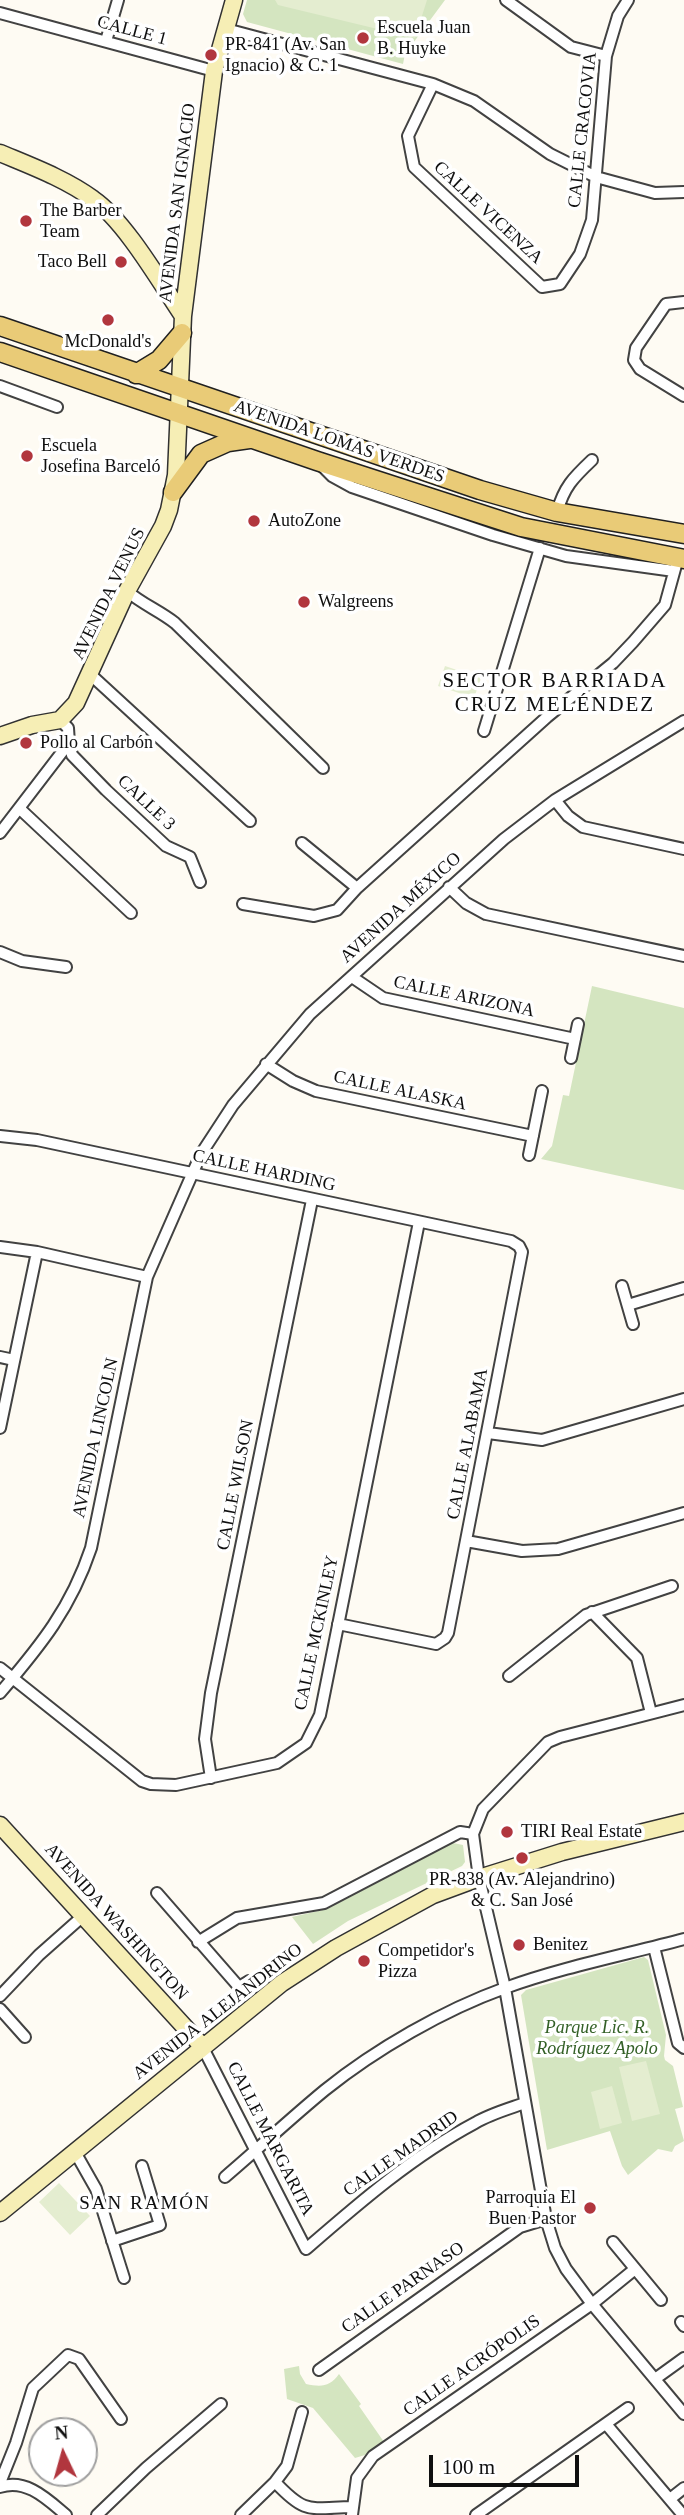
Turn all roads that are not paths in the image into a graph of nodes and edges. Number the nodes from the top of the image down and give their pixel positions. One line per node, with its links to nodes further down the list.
1 (118, 0): 7 (street)
2 (234, 0): 6 (street, AVENIDA SAN IGNACIO)
3 (506, 0): 8 (street)
4 (628, 0): 8 (street, CALLE CRACOVIA)
5 (0, 13): 7 (street, CALLE 1)
6 (226, 29): 9 (street, AVENIDA SAN IGNACIO); 10 (street)
7 (106, 41): 9 (street, CALLE 1)
8 (606, 56): 12 (street, CALLE CRACOVIA)
9 (214, 71): 16 (street, AVENIDA SAN IGNACIO)
10 (433, 84): 12 (street); 14 (street, CALLE VICENZA)
11 (0, 153): 16 (street)
12 (596, 177): 13 (street); 14 (street, CALLE CRACOVIA)
13 (684, 192)
14 (542, 287)
15 (684, 302): 22 (street)
16 (182, 324): 19 (main road); 21 (street, AVENIDA SAN IGNACIO)
17 (0, 326): 19 (main road, AVENIDA LOMAS VERDES)
18 (0, 352): 24 (main road, AVENIDA LOMAS VERDES)
19 (136, 374): 21 (main road, AVENIDA LOMAS VERDES)
20 (0, 387): 23 (street)
21 (181, 388): 24 (street, AVENIDA SAN IGNACIO); 29 (main road, AVENIDA LOMAS VERDES)
22 (684, 396)
23 (57, 407)
24 (180, 414): 25 (main road, AVENIDA LOMAS VERDES); 28 (street, AVENIDA VENUS)
25 (252, 439): 27 (main road, AVENIDA LOMAS VERDES); 28 (main road)
26 (592, 460): 29 (street)
27 (317, 461): 31 (street); 32 (main road, AVENIDA LOMAS VERDES)
28 (173, 492): 33 (street, AVENIDA VENUS)
29 (557, 512): 30 (main road, AVENIDA LOMAS VERDES)
30 (684, 534)
31 (540, 548): 32 (street); 37 (street)
32 (679, 563): 49 (street)
33 (127, 591): 34 (street, AVENIDA VENUS); 40 (street)
34 (91, 675): 35 (street, AVENIDA VENUS); 43 (street)
35 (60, 720): 38 (street); 39 (street, CALLE 3)
36 (683, 724): 41 (street, AVENIDA MÉXICO)
37 (484, 732)
38 (0, 737)
39 (69, 743): 42 (street); 47 (street, CALLE 3)
40 (323, 768)
41 (555, 800): 46 (street); 48 (street, AVENIDA MÉXICO)
42 (20, 809): 44 (street); 51 (street)
43 (250, 821)
44 (0, 833)
45 (302, 843): 49 (street)
46 (684, 849)
47 (200, 882)
48 (449, 887): 53 (street); 55 (street, AVENIDA MÉXICO)
49 (357, 888): 50 (street)
50 (243, 904)
51 (131, 913)
52 (0, 952): 54 (street)
53 (684, 956)
54 (66, 967)
55 (352, 976): 57 (street, CALLE ARIZONA); 59 (street, AVENIDA MÉXICO)
56 (578, 1024): 57 (street)
57 (575, 1039): 58 (street)
58 (571, 1058)
59 (265, 1064): 62 (street, CALLE ALASKA); 64 (street, AVENIDA MÉXICO)
60 (542, 1091): 62 (street)
61 (0, 1136): 64 (street, CALLE HARDING)
62 (533, 1136): 63 (street)
63 (529, 1155)
64 (191, 1173): 65 (street, CALLE HARDING); 70 (street, AVENIDA LINCOLN)
65 (312, 1200): 66 (street, CALLE HARDING); 91 (street, CALLE WILSON)
66 (419, 1222): 67 (street, CALLE HARDING); 84 (street, CALLE MCKINLEY)
67 (519, 1246): 79 (street, CALLE ALABAMA)
68 (0, 1247): 69 (street)
69 (37, 1252): 70 (street); 76 (street)
70 (146, 1277): 87 (street, AVENIDA LINCOLN)
71 (622, 1286): 73 (street)
72 (684, 1288): 73 (street)
73 (628, 1305): 74 (street)
74 (633, 1324)
75 (0, 1357): 76 (street)
76 (14, 1360): 78 (street)
77 (684, 1399): 79 (street)
78 (0, 1428)
79 (488, 1433): 81 (street, CALLE ALABAMA)
80 (684, 1513): 81 (street)
81 (466, 1541): 84 (street, CALLE ALABAMA)
82 (671, 1586): 83 (street)
83 (592, 1612): 86 (street); 90 (street)
84 (338, 1624): 91 (street, CALLE MCKINLEY)
85 (0, 1668): 87 (street, CALLE MCKINLEY)
86 (509, 1676)
87 (12, 1678): 88 (street, AVENIDA LINCOLN); 91 (street, CALLE MCKINLEY)
88 (0, 1693)
89 (684, 1705): 90 (street)
90 (651, 1713): 94 (street)
91 (211, 1778)
92 (684, 1822): 95 (street, AVENIDA ALEJANDRINO)
93 (0, 1825): 97 (street, AVENIDA WASHINGTON)
94 (473, 1834): 95 (street); 99 (street)
95 (479, 1878): 102 (street); 106 (street, AVENIDA ALEJANDRINO)
96 (157, 1893): 99 (street)
97 (83, 1916): 103 (street); 106 (street, AVENIDA WASHINGTON)
98 (684, 1940): 100 (street)
99 (198, 1942): 101 (street)
100 (654, 1947): 102 (street); 107 (street)
101 (249, 1981)
102 (505, 1988): 108 (street); 109 (street)
103 (0, 1996)
104 (0, 2009): 105 (street)
105 (25, 2037)
106 (202, 2046): 109 (street, CALLE MARGARITA); 110 (street, AVENIDA ALEJANDRINO)
107 (684, 2048)
108 (525, 2103): 114 (street); 117 (street, CALLE MADRID)
109 (256, 2151): 112 (street); 117 (street, CALLE MARGARITA)
110 (75, 2152): 113 (street, AVENIDA ALEJANDRINO); 115 (street)
111 (142, 2166): 115 (street)
112 (225, 2176)
113 (0, 2213)
114 (546, 2219): 121 (street); 123 (street, CALLE PARNASO)
115 (112, 2241): 119 (street)
116 (613, 2242): 118 (street)
117 (306, 2249)
118 (635, 2269): 120 (street); 121 (street, CALLE ACRÓPOLIS)
119 (124, 2278)
120 (661, 2301)
121 (592, 2304): 124 (street); 135 (street, CALLE ACRÓPOLIS)
122 (684, 2358): 124 (street)
123 (319, 2370)
124 (655, 2379): 128 (street)
125 (221, 2404): 138 (street)
126 (628, 2408): 130 (street)
127 (302, 2412): 131 (street)
128 (684, 2414)
129 (121, 2419): 132 (street)
130 (607, 2424): 134 (street); 139 (street)
131 (275, 2482): 135 (street); 136 (street)
132 (0, 2485): 137 (street)
133 (684, 2488): 134 (street)
134 (670, 2499): 140 (street)
135 (352, 2511)
136 (244, 2514)
137 (65, 2515)
138 (97, 2515)
139 (476, 2515)
140 (684, 2515)

